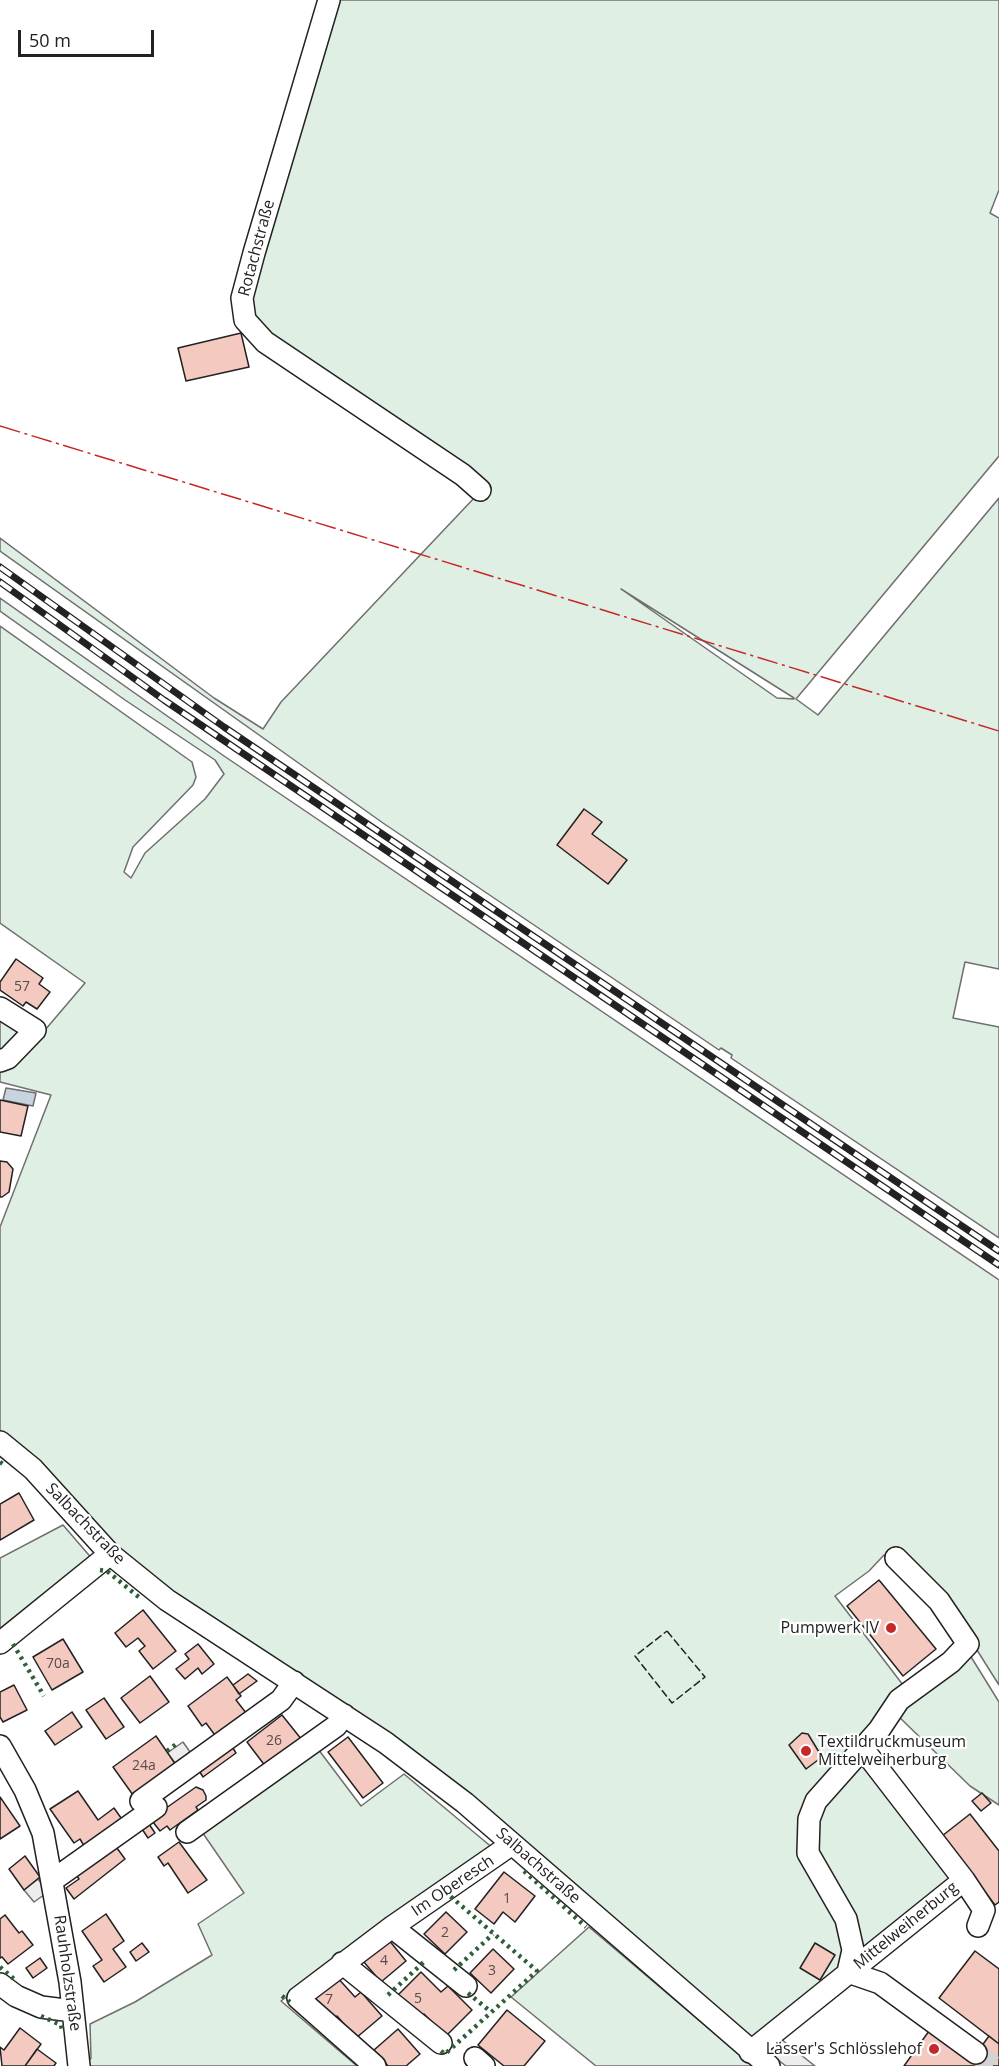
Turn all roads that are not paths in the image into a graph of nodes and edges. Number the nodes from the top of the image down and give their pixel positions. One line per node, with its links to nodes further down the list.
1 (329, 0): 2 (street, Rotachstraße)
2 (480, 490)
3 (0, 1008): 4 (street)
4 (0, 1061)
5 (0, 1442): 6 (street, Salbachstraße)
6 (110, 1554): 8 (street); 9 (street, Salbachstraße)
7 (896, 1558): 12 (street, Mittelweiherburg)
8 (0, 1643)
9 (294, 1682): 10 (street, Salbachstraße); 15 (street)
10 (344, 1715): 13 (street); 14 (street, Salbachstraße)
11 (0, 1746): 15 (street, Rauhholzstraße)
12 (863, 1749): 16 (street, Mittelweiherburg); 20 (street, Mittelweiherburg)
13 (187, 1832)
14 (513, 1844): 18 (street, Im Oberesch); 25 (street, Salbachstraße)
15 (53, 1880): 23 (street, Rauhholzstraße)
16 (964, 1880): 17 (street, Mittelweiherburg); 20 (street, Mittelweiherburg)
17 (987, 1916)
18 (392, 1927): 19 (street, Im Oberesch); 22 (street, Im Oberesch)
19 (342, 1963): 24 (street); 28 (street, Im Oberesch)
20 (848, 1972): 25 (street, Mittelweiherburg); 26 (street)
21 (0, 1984): 23 (street)
22 (466, 1986)
23 (73, 2011): 27 (street, Rauhholzstraße)
24 (441, 2043)
25 (750, 2052): 29 (street, Salbachstraße)
26 (976, 2053)
27 (79, 2066)
28 (375, 2066)
29 (769, 2066)

